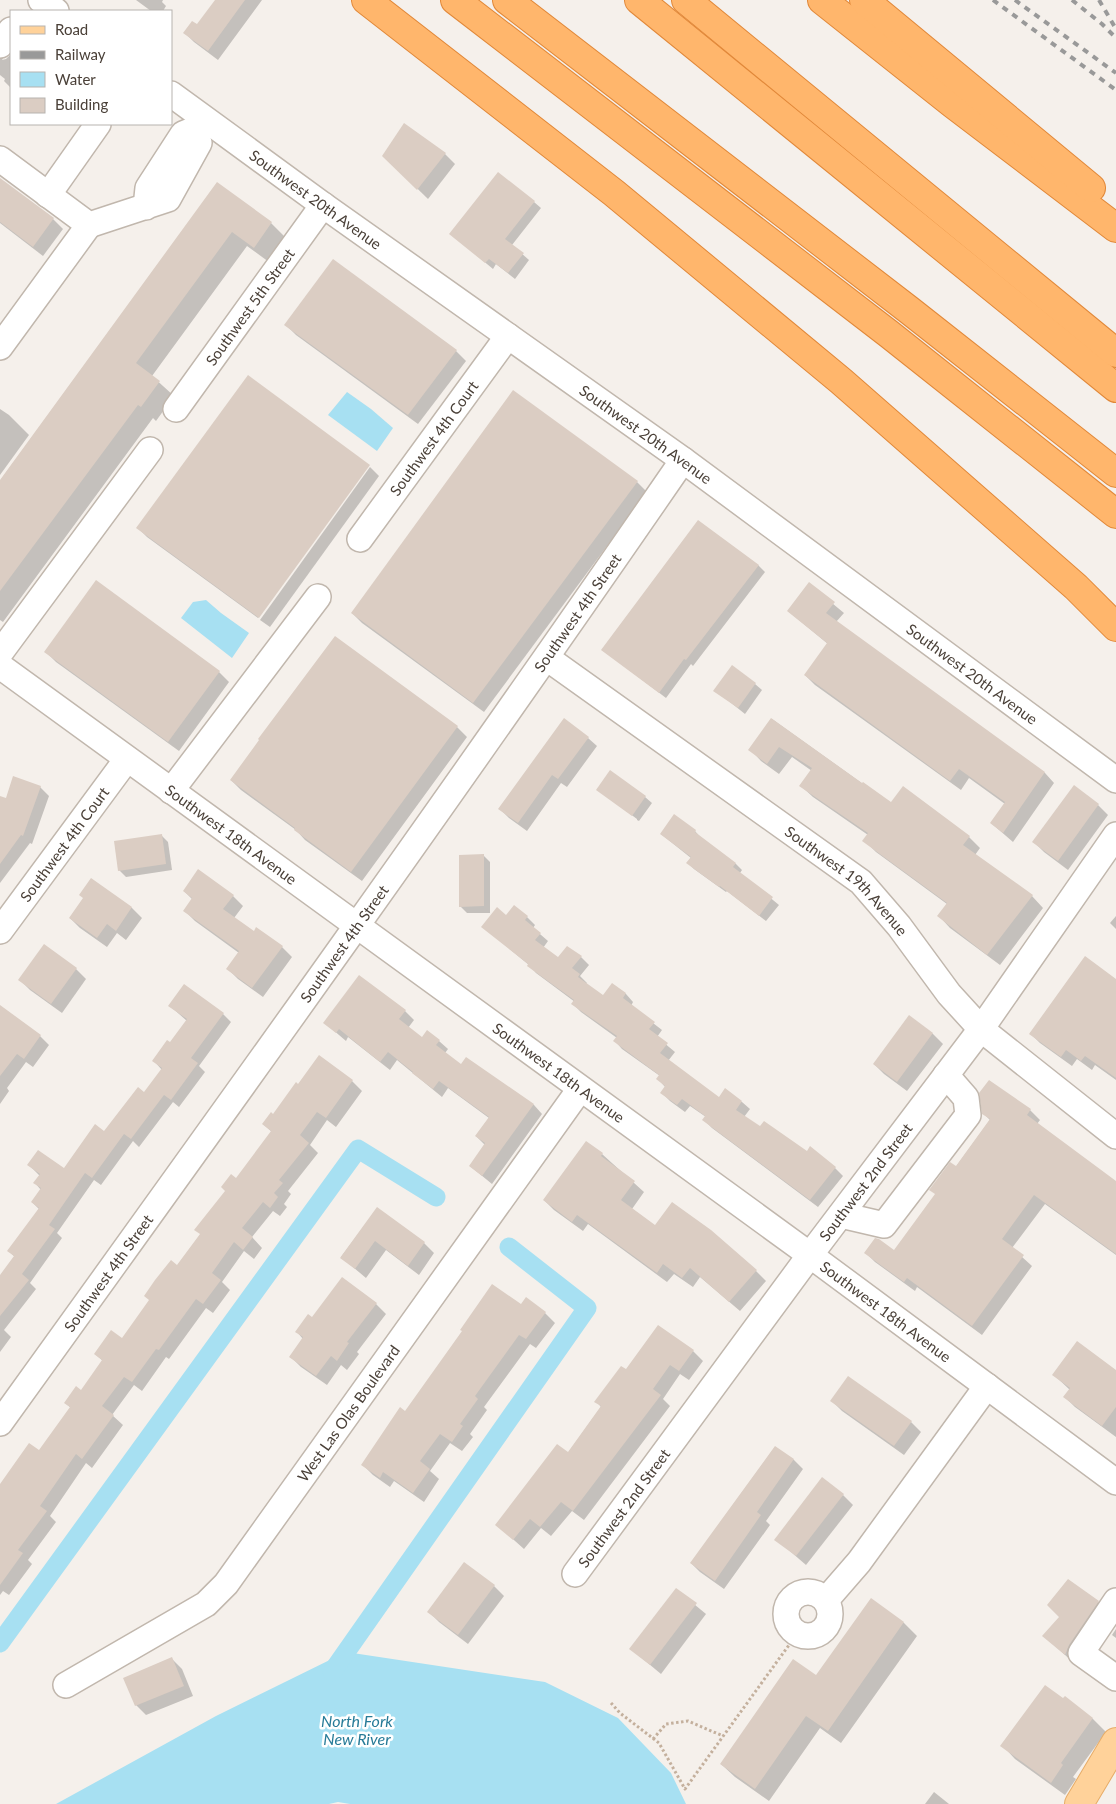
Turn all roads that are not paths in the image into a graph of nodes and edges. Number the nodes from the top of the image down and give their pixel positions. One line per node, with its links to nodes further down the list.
1 (41, 0): 9 (street)
2 (366, 0): 33 (highway)
3 (455, 0): 30 (highway)
4 (507, 0): 29 (highway)
5 (639, 0): 25 (highway)
6 (686, 0): 24 (highway)
7 (822, 0): 20 (highway)
8 (864, 0): 18 (highway)
9 (55, 10)
10 (10, 31): 11 (street)
11 (0, 45)
12 (172, 95): 13 (street, Southwest 20th Avenue)
13 (200, 124): 17 (street, Southwest 20th Avenue); 19 (street)
14 (97, 125): 16 (street)
15 (0, 159): 16 (street)
16 (48, 194): 19 (street)
17 (323, 204): 22 (street, Southwest 20th Avenue); 26 (street, Southwest 5th Street)
18 (1116, 207)
19 (89, 225): 21 (street)
20 (1116, 228)
21 (8, 319): 23 (street)
22 (508, 336): 28 (street, Southwest 20th Avenue); 31 (street, Southwest 4th Court)
23 (0, 347)
24 (1116, 353)
25 (1116, 388)
26 (176, 409)
27 (150, 450): 34 (street)
28 (683, 460): 35 (street, Southwest 4th Street); 38 (street, Southwest 20th Avenue)
29 (1116, 473)
30 (1116, 514)
31 (360, 539)
32 (318, 597): 39 (street)
33 (1116, 627)
34 (0, 653)
35 (547, 658): 41 (street, Southwest 4th Street); 43 (street, Southwest 19th Avenue)
36 (0, 666): 37 (street, Southwest 18th Avenue)
37 (127, 759): 39 (street, Southwest 18th Avenue); 42 (street, Southwest 4th Court)
38 (1116, 780)
39 (171, 791): 41 (street, Southwest 18th Avenue)
40 (1116, 835): 43 (street, Southwest 2nd Street)
41 (358, 927): 45 (street, Southwest 18th Avenue); 50 (street, Southwest 4th Street)
42 (0, 931)
43 (981, 1029): 44 (street, Southwest 2nd Street); 46 (street, Southwest 19th Avenue)
44 (946, 1075): 47 (street, Southwest 2nd Street); 47 (street)
45 (580, 1089): 48 (street, Southwest 18th Avenue); 56 (street, West Las Olas Boulevard)
46 (1116, 1136)
47 (841, 1215): 48 (street, Southwest 2nd Street)
48 (810, 1256): 49 (street, Southwest 18th Avenue); 52 (street, Southwest 2nd Street)
49 (987, 1386): 51 (street, Southwest 18th Avenue); 53 (street)
50 (0, 1423)
51 (1116, 1482)
52 (575, 1574)
53 (826, 1600)
54 (1116, 1601): 55 (street)
55 (1116, 1678)
56 (66, 1685)
57 (1116, 1742): 58 (main road)
58 (1079, 1804)

